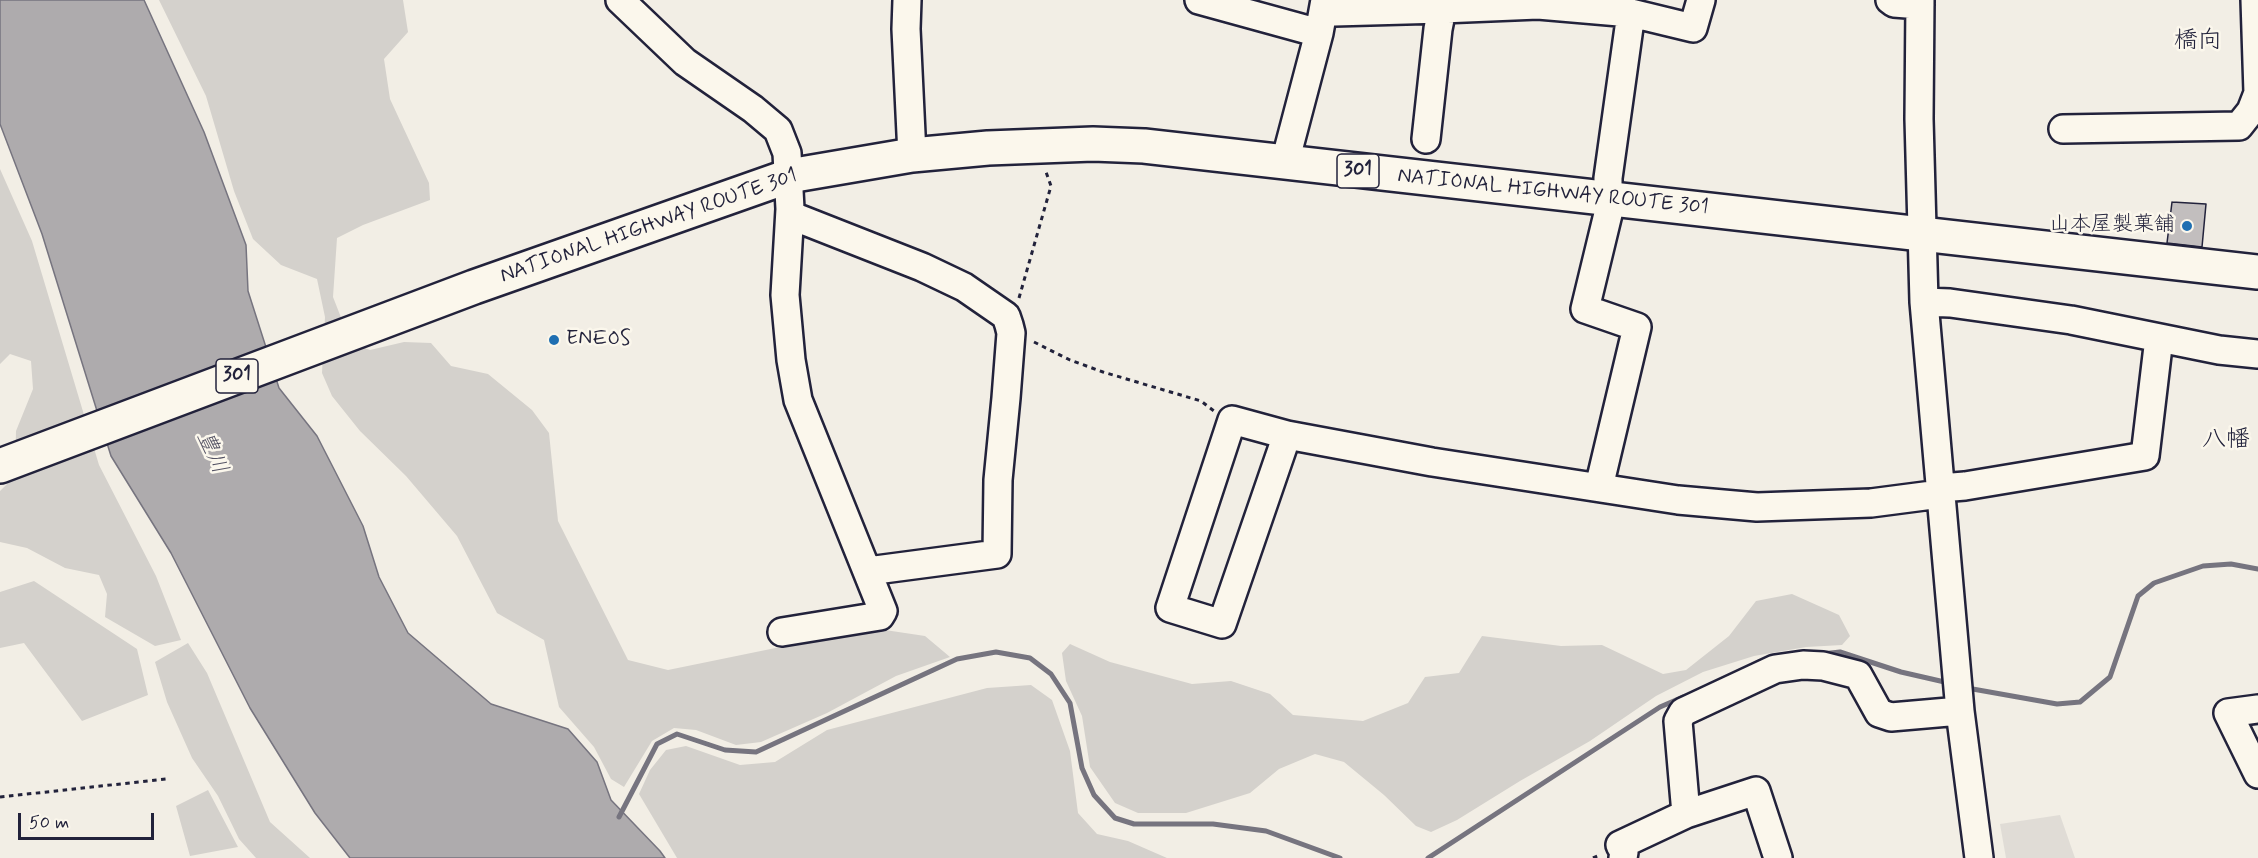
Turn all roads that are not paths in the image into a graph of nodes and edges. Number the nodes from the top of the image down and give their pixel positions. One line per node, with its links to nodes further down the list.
1 (620, 0): 17 (street)
2 (907, 0): 15 (street)
3 (1198, 0): 11 (street)
4 (1701, 0): 10 (street)
5 (1890, 0): 7 (street)
6 (2255, 0): 12 (street)
7 (1920, 2): 20 (street)
8 (1582, 5): 9 (street); 10 (street)
9 (1442, 9): 11 (street); 14 (street)
10 (1631, 13): 18 (street)
11 (1323, 14): 16 (street)
12 (2258, 93): 13 (street)
13 (2063, 129)
14 (1426, 139)
15 (912, 155): 16 (highway, NATIONAL HIGHWAY ROUTE 301 / 301); 17 (highway, NATIONAL HIGHWAY ROUTE 301 / 301)
16 (1285, 162): 18 (highway, NATIONAL HIGHWAY ROUTE 301 / 301)
17 (789, 176): 19 (street); 26 (highway, NATIONAL HIGHWAY ROUTE 301 / 301)
18 (1607, 199): 20 (highway, NATIONAL HIGHWAY ROUTE 301 / 301); 27 (street)
19 (790, 218): 29 (street); 29 (street)
20 (1921, 232): 21 (highway, NATIONAL HIGHWAY ROUTE 301 / 301); 22 (street)
21 (2258, 272)
22 (1924, 302): 23 (street); 28 (street)
23 (2159, 338): 24 (street); 28 (street)
24 (2258, 354)
25 (1287, 435): 25 (street); 27 (street)
26 (0, 466)
27 (1599, 487): 28 (street)
28 (1940, 491): 31 (street)
29 (868, 571): 30 (street)
30 (782, 632)
31 (1958, 694): 34 (street); 37 (street)
32 (2258, 709): 33 (street)
33 (2258, 774)
34 (1686, 814): 35 (street); 36 (street)
35 (1623, 858)
36 (1778, 858)
37 (1979, 858)

